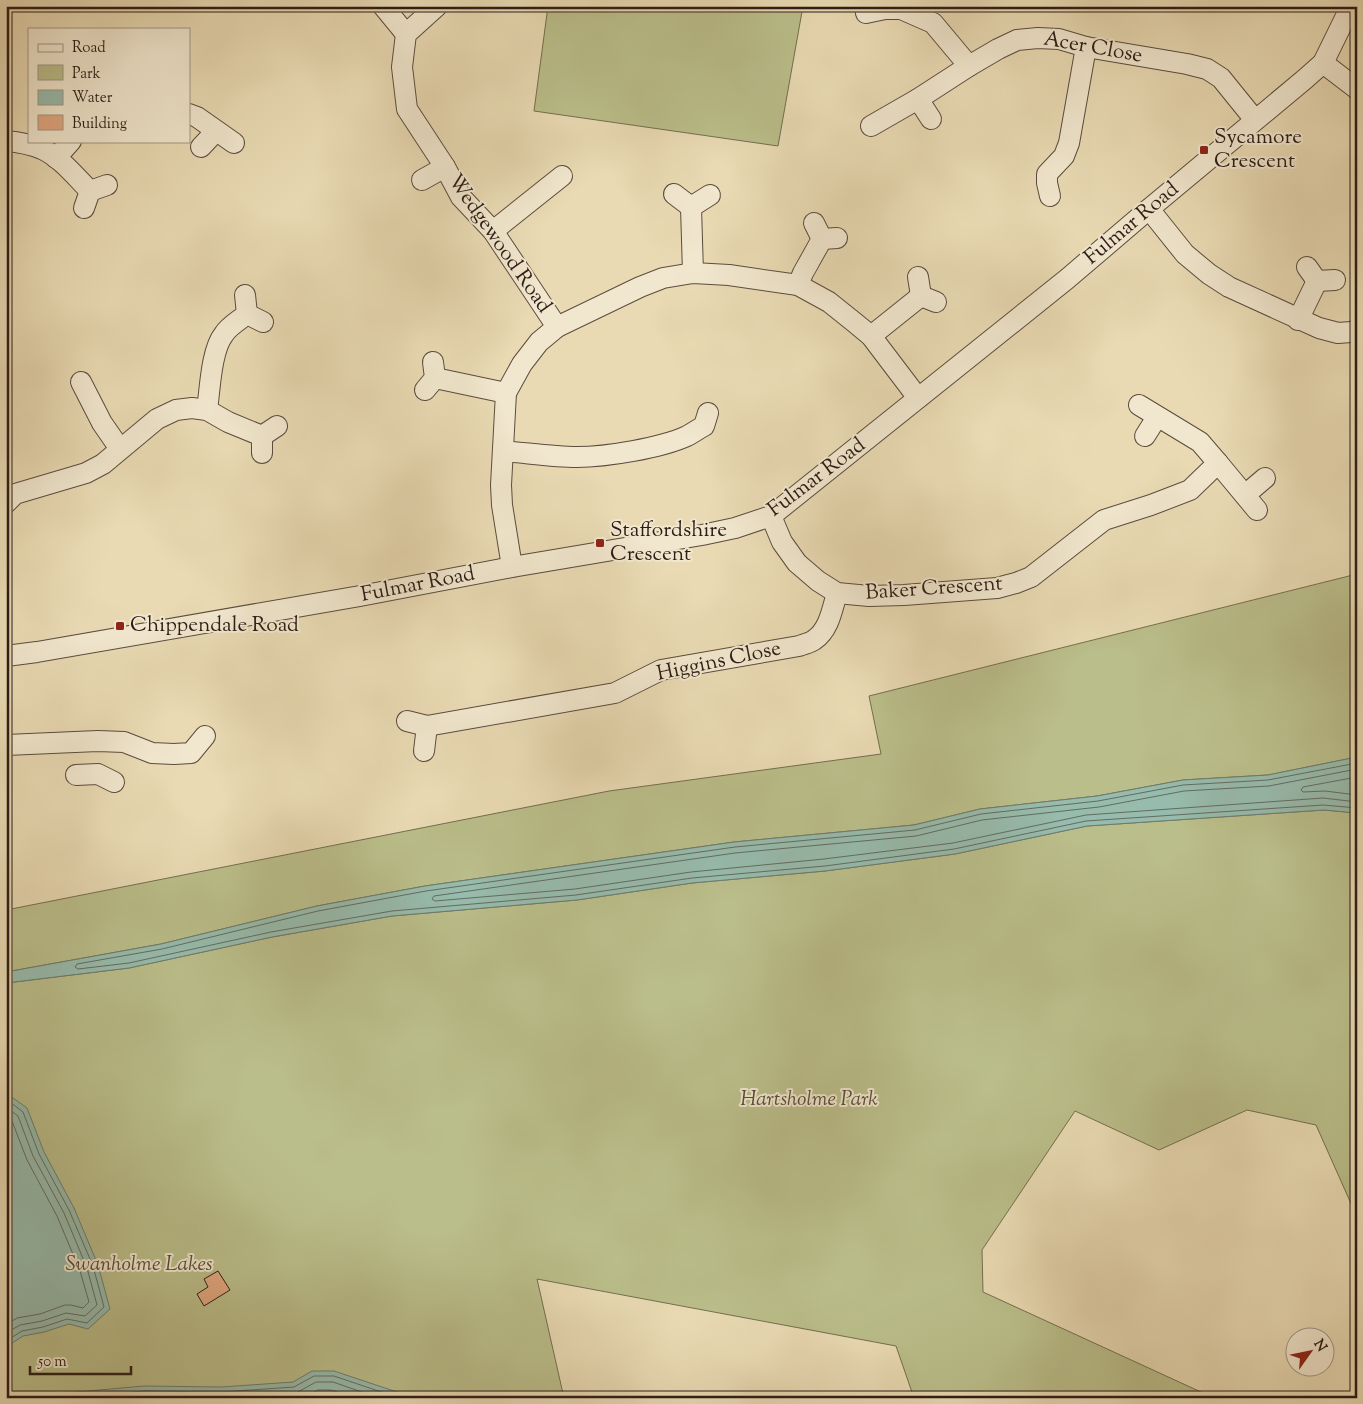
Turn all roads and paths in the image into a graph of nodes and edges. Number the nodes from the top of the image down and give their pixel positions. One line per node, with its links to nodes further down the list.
1 (383, 6): 5 (street)
2 (437, 6): 5 (street)
3 (1351, 6): 7 (street, Fulmar Road)
4 (863, 16): 8 (street)
5 (406, 34): 21 (street, Wedgewood Road)
6 (1086, 47): 8 (street, Acer Close); 13 (street, Acer Close); 27 (street)
7 (1323, 63): 9 (street); 13 (street, Fulmar Road)
8 (969, 66): 10 (street, Acer Close)
9 (1357, 89)
10 (918, 99): 12 (street); 14 (street, Acer Close)
11 (190, 114): 15 (street)
12 (931, 119)
13 (1255, 120): 29 (street, Fulmar Road)
14 (871, 126)
15 (216, 131): 18 (street); 19 (street)
16 (6, 141): 20 (street)
17 (70, 142): 20 (street)
18 (234, 143)
19 (201, 147)
20 (56, 158): 26 (street)
21 (445, 167): 23 (street); 30 (street, Wedgewood Road)
22 (562, 176): 30 (street)
23 (422, 180)
24 (674, 194): 28 (street)
25 (710, 194): 28 (street)
26 (93, 195)
27 (1050, 196)
28 (691, 207): 32 (street)
29 (1148, 210): 37 (street); 44 (street, Fulmar Road)
30 (493, 231): 38 (street, Wedgewood Road)
31 (825, 233): 34 (street)
32 (693, 273): 34 (street); 38 (street)
33 (1320, 276): 37 (street)
34 (798, 285): 40 (street)
35 (925, 292): 40 (street)
36 (252, 310): 46 (street)
37 (1298, 320): 39 (street)
38 (557, 327): 43 (street)
39 (1357, 330)
40 (871, 336): 44 (street)
41 (431, 377): 43 (street)
42 (79, 378): 51 (street)
43 (506, 393): 52 (street)
44 (918, 398): 56 (street, Fulmar Road)
45 (1139, 406): 47 (street)
46 (207, 410): 50 (street); 51 (street)
47 (1157, 417): 49 (street); 53 (street)
48 (710, 425): 52 (street)
49 (1146, 436)
50 (267, 438)
51 (120, 449): 55 (street)
52 (504, 451): 57 (street)
53 (1218, 463): 54 (street); 58 (street, Baker Crescent)
54 (1265, 478)
55 (9, 494)
56 (771, 516): 57 (street, Fulmar Road); 58 (street, Baker Crescent)
57 (512, 567): 59 (street, Fulmar Road)
58 (837, 593): 61 (street, Higgins Close)
59 (6, 656)
60 (407, 721): 61 (street, Higgins Close)
61 (427, 726): 65 (street)
62 (205, 736): 63 (street)
63 (98, 741): 64 (street); 66 (street)
64 (6, 745)
65 (424, 751)
66 (76, 775)

